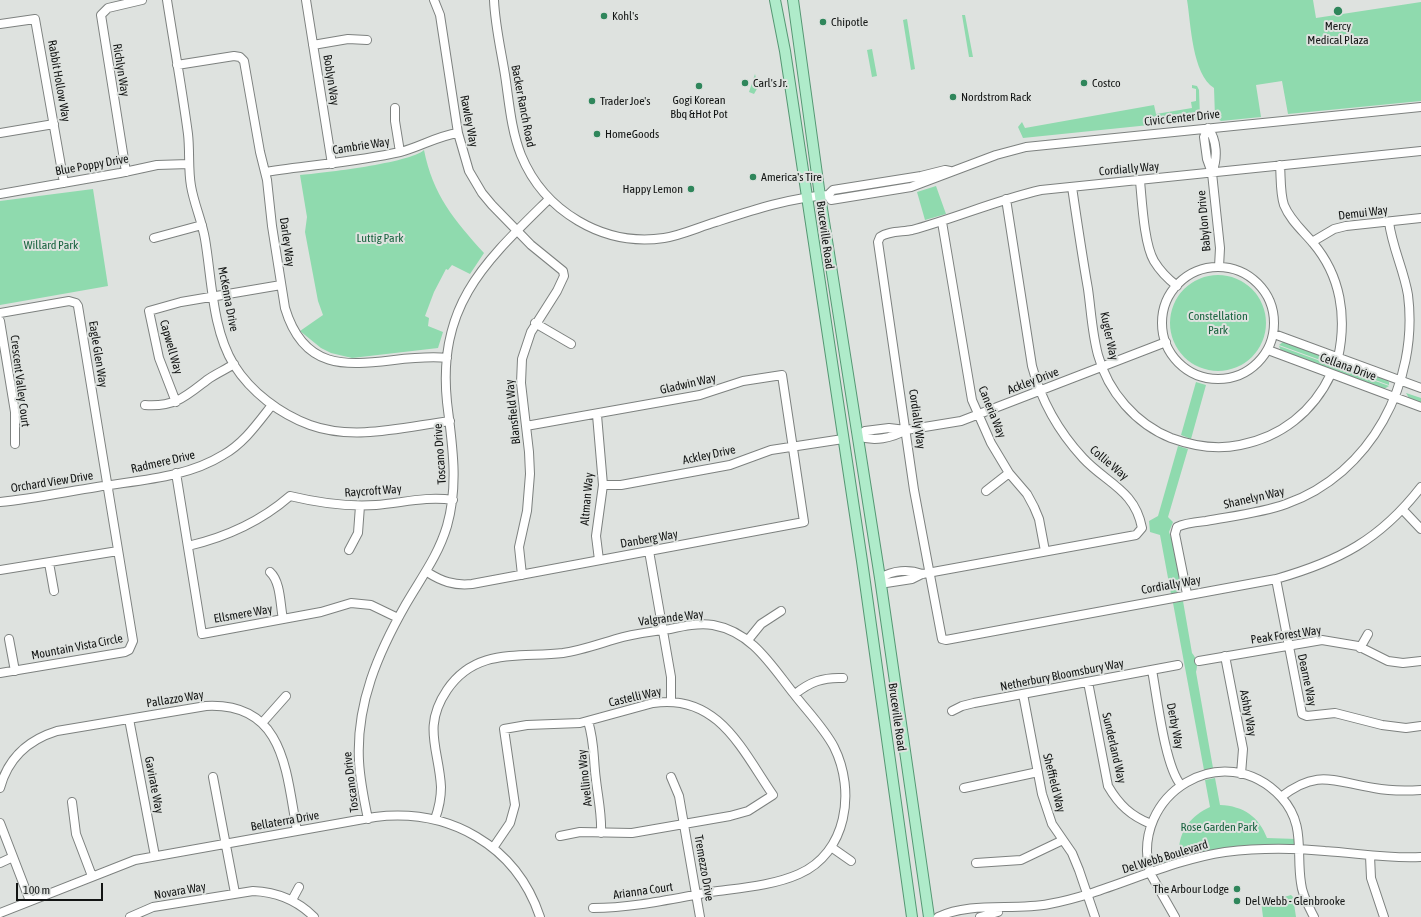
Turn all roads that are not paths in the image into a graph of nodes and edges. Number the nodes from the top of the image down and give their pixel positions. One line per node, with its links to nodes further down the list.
1 (142, 0): 27 (street, Richlyn Way)
2 (167, 0): 14 (street, McKenna Drive)
3 (306, 0): 12 (street, Boblyn Way)
4 (434, 0): 21 (street, Rawley Way)
5 (494, 0): 36 (street, Backer Ranch Road)
6 (775, 0): 13 (main road, Bruceville Road)
7 (782, 0): 11 (main road)
8 (793, 0): 11 (main road, Bruceville Road)
9 (0, 24): 18 (street, Rabbit Hollow Way)
10 (367, 40): 12 (street)
11 (799, 40): 17 (main road, Bruceville Road)
12 (313, 45): 25 (street, Boblyn Way)
13 (785, 51): 17 (main road, Bruceville Road); 35 (main road, Bruceville Road)
14 (177, 65): 24 (street, McKenna Drive); 28 (street, Darley Way)
15 (1421, 106): 19 (street, Civic Center Drive)
16 (396, 108): 23 (street)
17 (810, 118): 34 (main road, Bruceville Road)
18 (54, 124): 20 (street); 31 (street, Rabbit Hollow Way)
19 (1208, 128): 29 (street, Babylon Drive); 34 (street, Civic Center Drive)
20 (0, 133)
21 (458, 133): 23 (street, Cambrie Way); 42 (street, Rawley Way)
22 (1421, 151): 26 (street, Cordially Way)
23 (400, 152): 25 (street, Cambrie Way)
24 (189, 164): 27 (street, Blue Poppy Drive); 41 (street, McKenna Drive)
25 (332, 164): 28 (street, Cambrie Way)
26 (1280, 166): 29 (street, Cordially Way); 44 (street)
27 (126, 172): 31 (street, Blue Poppy Drive)
28 (266, 172): 46 (street, Darley Way)
29 (1212, 173): 30 (street, Cordially Way); 45 (street, Babylon Drive)
30 (1140, 181): 32 (street, Cordially Way); 47 (street)
31 (64, 183): 33 (street, Blue Poppy Drive)
32 (1072, 187): 37 (street, Cordially Way); 59 (street, Kugler Way)
33 (0, 194)
34 (824, 196): 35 (street, Civic Center Drive); 75 (main road, Bruceville Road)
35 (806, 198): 36 (street, Backer Ranch Road); 61 (main road, Bruceville Road)
36 (549, 199): 42 (street, Toscano Drive)
37 (1006, 199): 39 (street, Cordially Way); 64 (street, Collie Way)
38 (1421, 218): 40 (street, Demui Way)
39 (942, 222): 71 (street, Caneria Way); 74 (street, Cordially Way)
40 (1389, 222): 44 (street, Demui Way); 62 (street, Shanelyn Way)
41 (202, 225): 43 (street); 48 (street, McKenna Drive)
42 (517, 231): 51 (street, Blansfield Way); 56 (street, Toscano Drive)
43 (154, 238)
44 (1312, 242): 57 (street)
45 (1219, 267): 47 (street); 52 (street)
46 (281, 285): 48 (street, Capwell Way); 56 (street, Darley Way)
47 (1177, 286): 53 (street)
48 (214, 297): 58 (street, McKenna Drive); 66 (street, Capwell Way)
49 (0, 313): 81 (street, Eagle Glen Way)
50 (0, 321): 77 (street, Crescent Valley Court)
51 (535, 324): 54 (street); 73 (street, Blansfield Way)
52 (1274, 334): 55 (street); 57 (street, Cellana Drive)
53 (1166, 342): 55 (street); 59 (street, Ackley Drive)
54 (571, 344)
55 (1268, 350): 60 (street, Cellana Drive)
56 (447, 358): 72 (street, Toscano Drive)
57 (1338, 358): 62 (street, Cellana Drive)
58 (234, 364): 66 (street); 68 (street, McKenna Drive)
59 (1102, 367): 60 (street, Kugler Way); 64 (street, Ackley Drive)
60 (1331, 374): 65 (street, Cellana Drive)
61 (833, 376): 75 (main road, Bruceville Road); 76 (main road, Bruceville Road)
62 (1400, 380): 63 (street, Cellana Drive); 65 (street, Shanelyn Way)
63 (1421, 388)
64 (1040, 392): 71 (street, Ackley Drive); 95 (street, Collie Way)
65 (1395, 397): 69 (street, Cellana Drive); 106 (street, Shanelyn Way)
66 (176, 402): 67 (street)
67 (145, 405)
68 (272, 405): 72 (street, McKenna Drive); 80 (street, Radmere Drive)
69 (1421, 407)
70 (597, 415): 73 (street, Gladwin Way); 78 (street, Gladwin Way); 82 (street, Altman Way)
71 (978, 415): 74 (street, Ackley Drive); 79 (street, Caneria Way)
72 (450, 421): 85 (street, Toscano Drive)
73 (526, 426): 102 (street, Blansfield Way)
74 (906, 430): 75 (street, Ackley Drive); 101 (street, Cordially Way)
75 (858, 436): 103 (main road, Bruceville Road)
76 (843, 439): 78 (street, Ackley Drive); 89 (main road, Bruceville Road)
77 (15, 444)
78 (793, 447): 82 (street, Ackley Drive); 94 (street, Danberg Way)
79 (1009, 473): 84 (street); 95 (street, Caneria Way)
80 (176, 474): 81 (street, Radmere Drive); 91 (street, Ellsmere Way)
81 (108, 485): 86 (street, Orchard View Drive); 93 (street, Mountain Vista Circle)
82 (602, 485): 96 (street, Altman Way)
83 (1421, 487): 88 (street, Cordially Way)
84 (986, 491)
85 (453, 500): 87 (street, Raycroft Way); 100 (street, Toscano Drive)
86 (0, 502)
87 (360, 506): 91 (street, Raycroft Way); 92 (street)
88 (1404, 510): 90 (street); 104 (street, Cordially Way)
89 (855, 520): 103 (main road, Bruceville Road); 179 (main road, Bruceville Road)
90 (1421, 529)
91 (188, 546): 109 (street, Ellsmere Way)
92 (350, 550)
93 (118, 551): 97 (street); 121 (street, Mountain Vista Circle)
94 (649, 551): 96 (street, Danberg Way); 110 (street)
95 (1045, 551): 101 (street, Collie Way)
96 (599, 560): 102 (street, Danberg Way)
97 (49, 563): 98 (street); 105 (street)
98 (0, 570)
99 (270, 572): 109 (street)
100 (426, 572): 102 (street, Danberg Way); 108 (street, Toscano Drive)
101 (926, 573): 103 (street, Collie Way); 106 (street, Cordially Way)
102 (522, 575)
103 (880, 578): 180 (main road, Bruceville Road)
104 (1276, 579): 106 (street, Cordially Way); 114 (street, Dearne Way)
105 (54, 591)
106 (1187, 594)
107 (781, 611): 113 (street)
108 (398, 618): 109 (street, Ellsmere Way); 144 (street, Toscano Drive)
109 (283, 619)
110 (663, 630): 113 (street, Valgrande Way); 128 (street); 145 (street, Valgrande Way)
111 (1368, 634): 115 (street)
112 (9, 640): 121 (street)
113 (748, 640): 125 (street, Valgrande Way)
114 (1288, 645): 115 (street, Peak Forest Way); 116 (street, Peak Forest Way); 133 (street, Dearne Way)
115 (1360, 648): 118 (street, Peak Forest Way)
116 (1225, 656): 117 (street, Peak Forest Way); 135 (street, Ashby Way)
117 (1199, 661)
118 (1421, 661)
119 (1178, 665): 120 (street, Netherbury Bloomsbury Way)
120 (1152, 670): 124 (street, Netherbury Bloomsbury Way); 138 (street, Derby Way)
121 (15, 671): 122 (street, Mountain Vista Circle)
122 (0, 673)
123 (843, 678): 125 (street)
124 (1088, 682): 126 (street, Netherbury Bloomsbury Way); 148 (street, Sunderland Way)
125 (795, 694): 154 (street, Valgrande Way)
126 (1023, 694): 129 (street, Netherbury Bloomsbury Way); 134 (street, Sheffield Way)
127 (286, 696): 132 (street)
128 (671, 701): 131 (street, Castelli Way); 147 (street, Castelli Way)
129 (952, 711)
130 (129, 719): 132 (street, Pallazzo Way); 139 (street, Pallazzo Way); 157 (street, Gavirate Way)
131 (588, 721): 150 (street, Avellino Way); 155 (street, Castelli Way)
132 (262, 723): 149 (street, Pallazzo Way)
133 (1421, 726)
134 (1038, 772): 140 (street); 152 (street, Sheffield Way)
135 (1240, 774): 138 (street); 142 (street)
136 (213, 777): 153 (street)
137 (672, 777): 147 (street, Tremezzo Drive)
138 (1181, 785): 148 (street)
139 (0, 788)
140 (964, 788)
141 (1421, 790): 142 (street)
142 (1281, 797): 156 (street)
143 (72, 802): 165 (street)
144 (368, 819): 145 (street, Bellaterra Drive); 149 (street, Bellaterra Drive)
145 (435, 819): 155 (street, Bellaterra Drive)
146 (0, 823): 160 (street)
147 (684, 824): 150 (street, Castelli Way); 169 (street, Tremezzo Drive)
148 (1151, 824): 164 (street)
149 (297, 831): 153 (street, Bellaterra Drive)
150 (601, 833): 151 (street, Castelli Way)
151 (560, 836)
152 (1063, 840): 163 (street); 168 (street, Sheffield Way)
153 (226, 844): 157 (street, Bellaterra Drive); 167 (street)
154 (831, 847): 161 (street); 169 (street, Valgrande Way)
155 (493, 848): 177 (street, Bellaterra Drive)
156 (1300, 850): 158 (street, Del Webb Boulevard); 164 (street, Del Webb Boulevard); 185 (street)
157 (155, 856): 165 (street, Bellaterra Drive)
158 (1370, 856): 159 (street, Del Webb Boulevard); 186 (street)
159 (1421, 857)
160 (13, 858): 162 (street); 171 (street)
161 (851, 861)
162 (0, 863)
163 (976, 863)
164 (1150, 873): 168 (street, Del Webb Boulevard); 184 (street)
165 (92, 876): 171 (street, Bellaterra Drive)
166 (299, 887): 170 (street)
167 (235, 893): 170 (street, Novara Way); 175 (street, Novara Way)
168 (1087, 894): 173 (street, Del Webb Boulevard); 183 (street, Sheffield Way)
169 (696, 895): 172 (street, Arianna Court); 178 (street, Tremezzo Drive)
170 (292, 900): 176 (street)
171 (30, 901): 174 (street, Bellaterra Drive)
172 (593, 908)
173 (1015, 908): 181 (street, Del Webb Boulevard); 182 (street, Del Webb Boulevard)
174 (0, 913)
175 (130, 917)
176 (314, 917)
177 (540, 917)
178 (700, 917)
179 (912, 917)
180 (929, 917)
181 (938, 917)
182 (980, 917)
183 (1095, 917)
184 (1175, 917)
185 (1314, 917)
186 (1384, 917)

